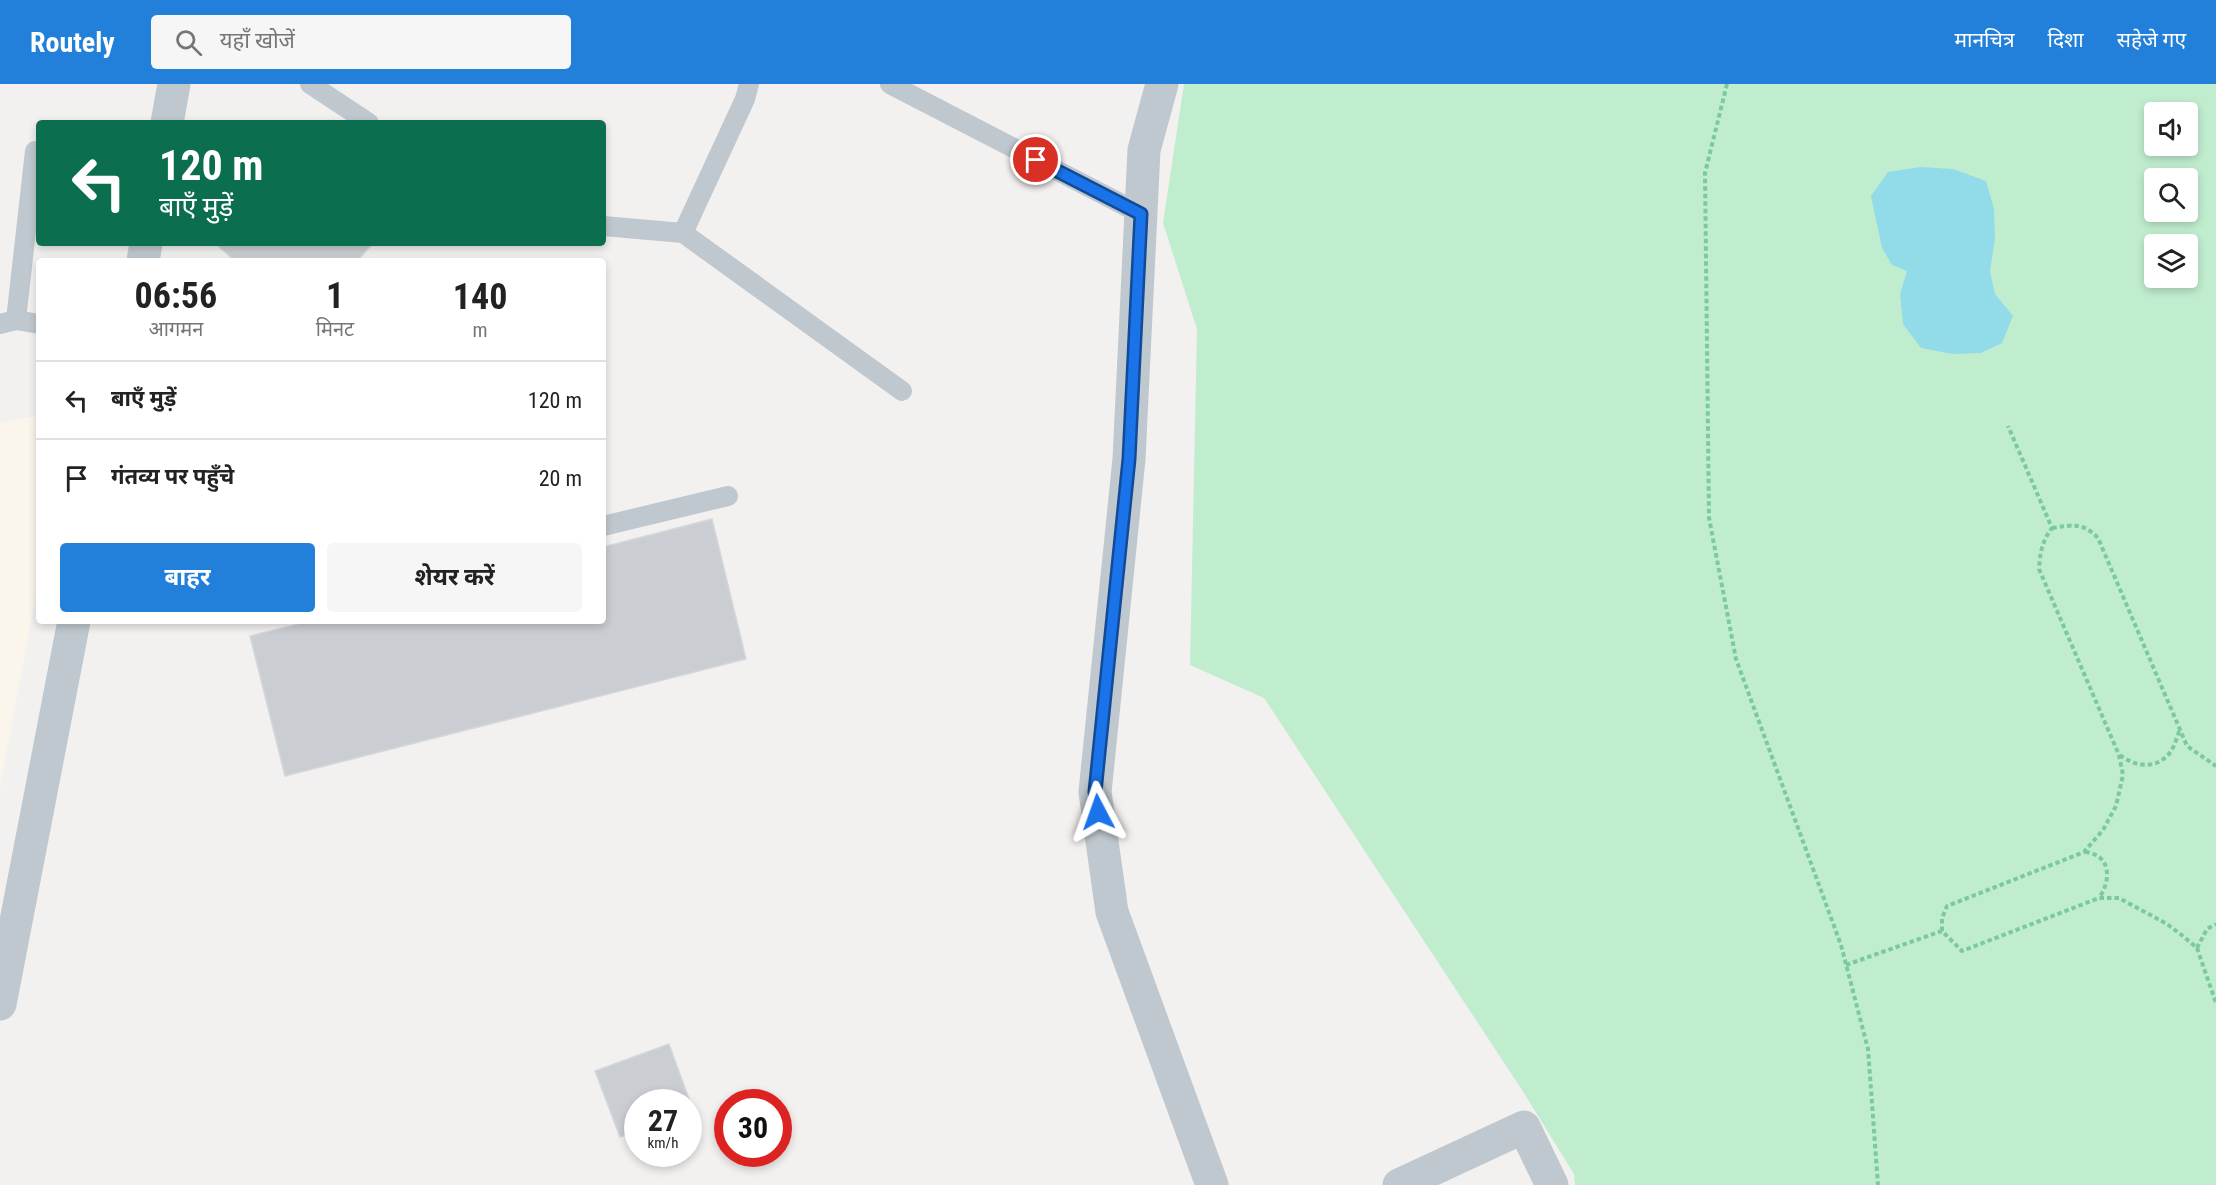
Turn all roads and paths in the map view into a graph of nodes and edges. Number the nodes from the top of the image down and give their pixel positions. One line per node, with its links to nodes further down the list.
1 (174, 84): 7 (street)
2 (310, 84): 8 (lane)
3 (749, 84): 12 (lane)
4 (890, 84): 10 (lane)
5 (1162, 84): 10 (street)
6 (1727, 84): 30 (path)
7 (168, 120)
8 (364, 120)
9 (35, 151): 13 (lane)
10 (1141, 214): 33 (street)
11 (606, 226): 12 (lane)
12 (683, 233): 15 (lane)
13 (8, 322): 14 (lane)
14 (36, 324)
15 (902, 391)
16 (2008, 426): 19 (path)
17 (728, 496): 18 (lane)
18 (606, 525)
19 (2052, 528): 21 (path); 22 (path)
20 (73, 624): 25 (street)
21 (2180, 729): 22 (path); 23 (path)
22 (2119, 755): 24 (path)
23 (2216, 766)
24 (2085, 852): 26 (path); 28 (path)
25 (12, 889): 32 (street)
26 (2098, 898): 28 (path); 29 (path)
27 (2216, 924): 29 (path)
28 (1942, 931): 30 (path)
29 (2197, 948): 31 (path)
30 (1846, 965): 36 (path)
31 (2216, 1003)
32 (0, 1004)
33 (1212, 1185)
34 (1399, 1185): 35 (street)
35 (1552, 1185)
36 (1878, 1185)

